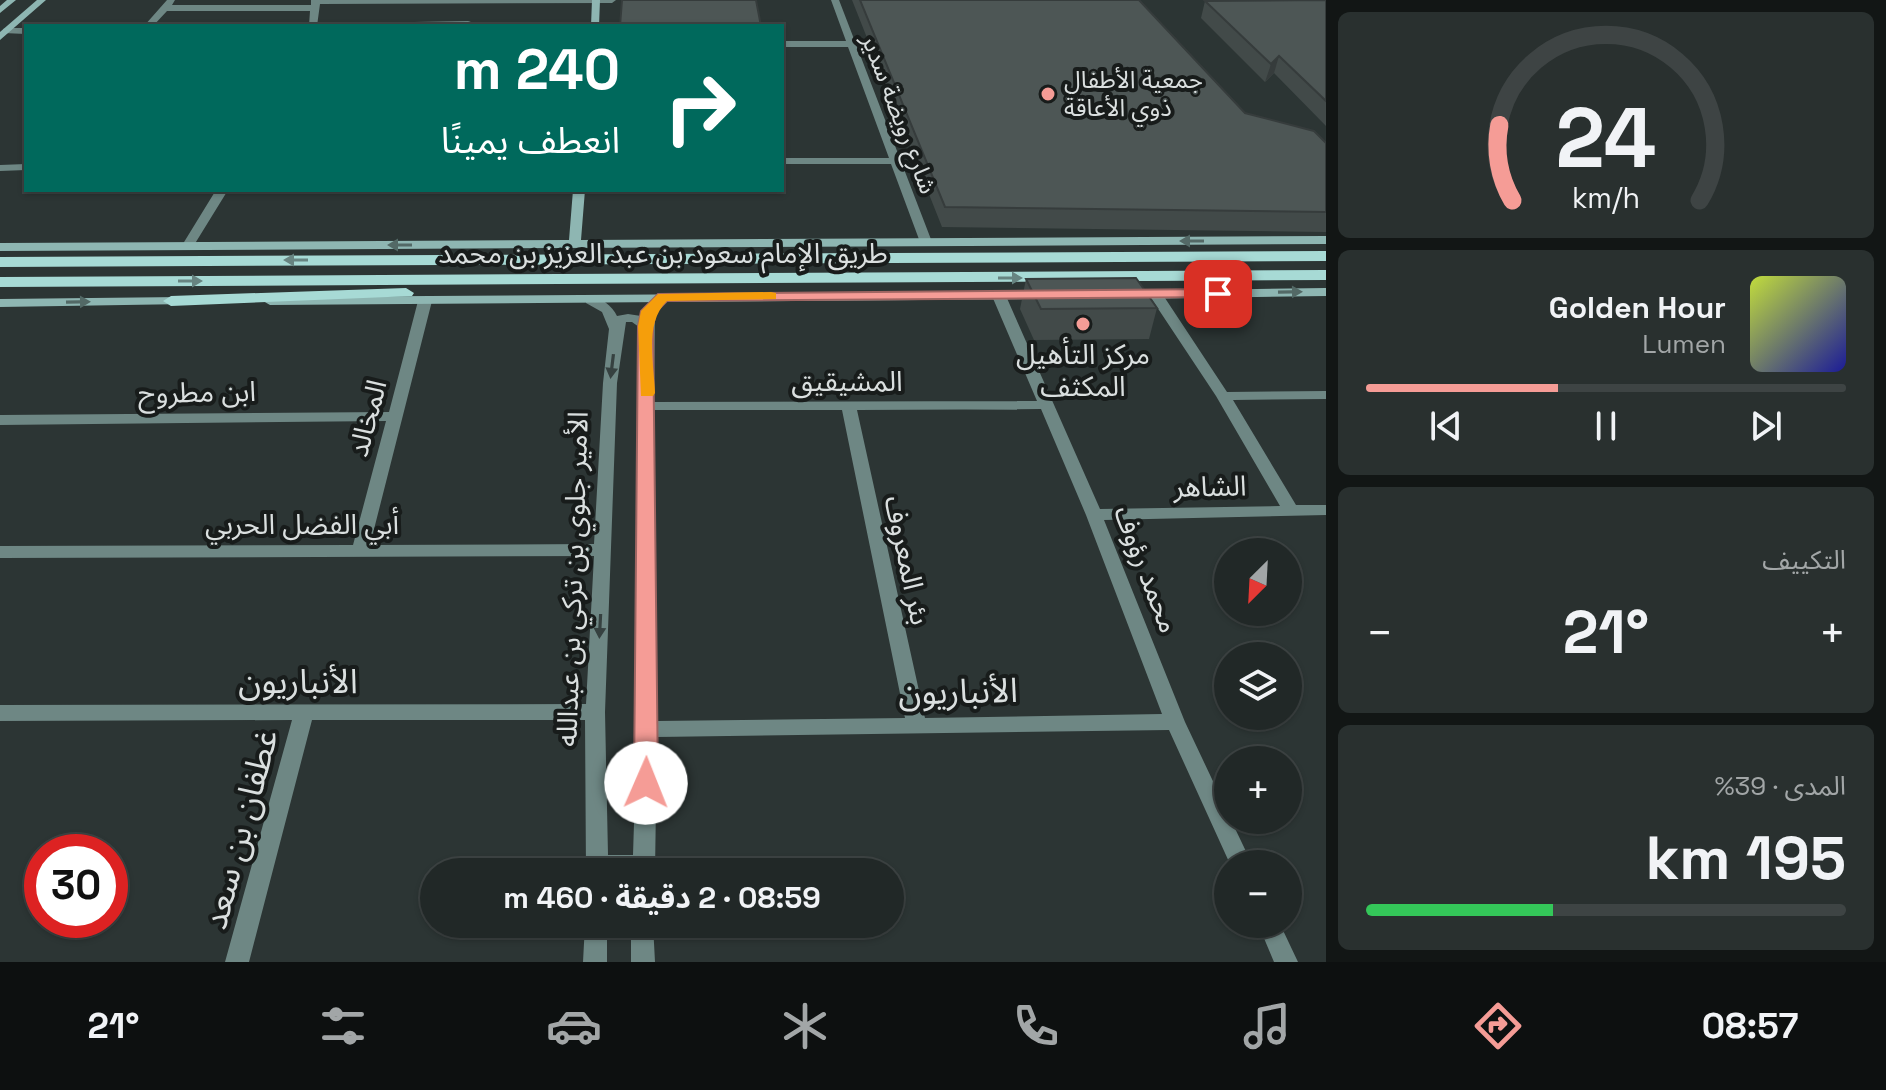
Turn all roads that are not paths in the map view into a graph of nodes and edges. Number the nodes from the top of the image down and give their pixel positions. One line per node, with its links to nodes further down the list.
1 (12, 0): 10 (street)
2 (42, 0): 16 (street)
3 (596, 0): 4 (street); 6 (street); 14 (street)
4 (612, 0)
5 (835, 0): 18 (street, شارع رويضة سدير)
6 (476, 1): 7 (street); 13 (street)
7 (315, 3): 9 (street); 12 (street)
8 (168, 4): 9 (street); 11 (street)
9 (252, 4)
10 (0, 10)
11 (150, 24)
12 (313, 24)
13 (468, 24)
14 (595, 24)
15 (24, 31): 16 (street)
16 (3, 34)
17 (784, 44): 18 (street)
18 (850, 44): 20 (street, شارع رويضة سدير)
19 (784, 161): 20 (street)
20 (895, 161): 26 (street, شارع رويضة سدير)
21 (24, 166): 22 (street)
22 (0, 168)
23 (221, 192): 30 (street)
24 (579, 192): 27 (street)
25 (1326, 240): 26 (street, one-way to 26)
26 (926, 242): 27 (street)
27 (575, 243): 28 (street)
28 (450, 244): 30 (street, one-way to 30); 32 (main road)
29 (0, 247): 30 (street)
30 (187, 247)
31 (1326, 256): 32 (main road, طريق الإمام سعود بن عبد العزيز بن محمد)
32 (699, 257): 33 (main road, طريق الإمام سعود بن عبد العزيز بن محمد, one-way to 33)
33 (0, 262)
34 (1326, 275): 35 (main road, طريق الإمام سعود بن عبد العزيز بن محمد, one-way to 34)
35 (827, 279): 36 (main road, طريق الإمام سعود بن عبد العزيز بن محمد, one-way to 35); 44 (main road)
36 (0, 282)
37 (1326, 292): 39 (street, one-way to 37)
38 (1109, 295): 39 (street)
39 (1156, 295): 50 (street)
40 (999, 296): 41 (street); 42 (street); 51 (street, محمد رؤوف)
41 (1062, 296)
42 (664, 297): 43 (street); 47 (street)
43 (591, 300): 45 (street); 48 (street)
44 (171, 301): 45 (street); 46 (street, one-way to 44)
45 (425, 301): 54 (street, المخالد)
46 (0, 303)
47 (646, 326): 48 (street); 52 (street)
48 (616, 329): 60 (street, الأمير جلوي بن تركي بن عبدالله, one-way to 60)
49 (1326, 395): 50 (street)
50 (1223, 396): 56 (street)
51 (1046, 405): 53 (street, المشيقيق); 58 (street, محمد رؤوف)
52 (647, 406): 53 (street, المشيقيق); 67 (street)
53 (849, 408): 66 (street, بئر المعروف)
54 (394, 416): 55 (street, ابن مطروح); 59 (street, المخالد)
55 (1, 421)
56 (1291, 510): 57 (street, الشاهر); 58 (street, الشاهر)
57 (1326, 510)
58 (1094, 515): 65 (street, محمد رؤوف)
59 (360, 549): 60 (street, أبي الفضل الحربي); 61 (street, أبي الفضل الحربي)
60 (604, 550): 62 (street, الأمير جلوي بن تركي بن عبدالله, one-way to 62)
61 (0, 552)
62 (595, 712): 64 (street, الأنباريون); 69 (street, الأمير جلوي بن تركي بن عبدالله)
63 (0, 713): 64 (street, الأنباريون)
64 (304, 713): 74 (street, غطفان بن سعد)
65 (1175, 722): 66 (street, الأنباريون); 68 (street, محمد رؤوف)
66 (916, 723): 67 (street, الأنباريون)
67 (647, 729): 70 (street)
68 (1234, 850)
69 (597, 858)
70 (644, 858)
71 (596, 938): 75 (street)
72 (642, 938): 76 (street)
73 (1275, 938): 77 (street)
74 (237, 962)
75 (595, 962)
76 (643, 962)
77 (1286, 962)

